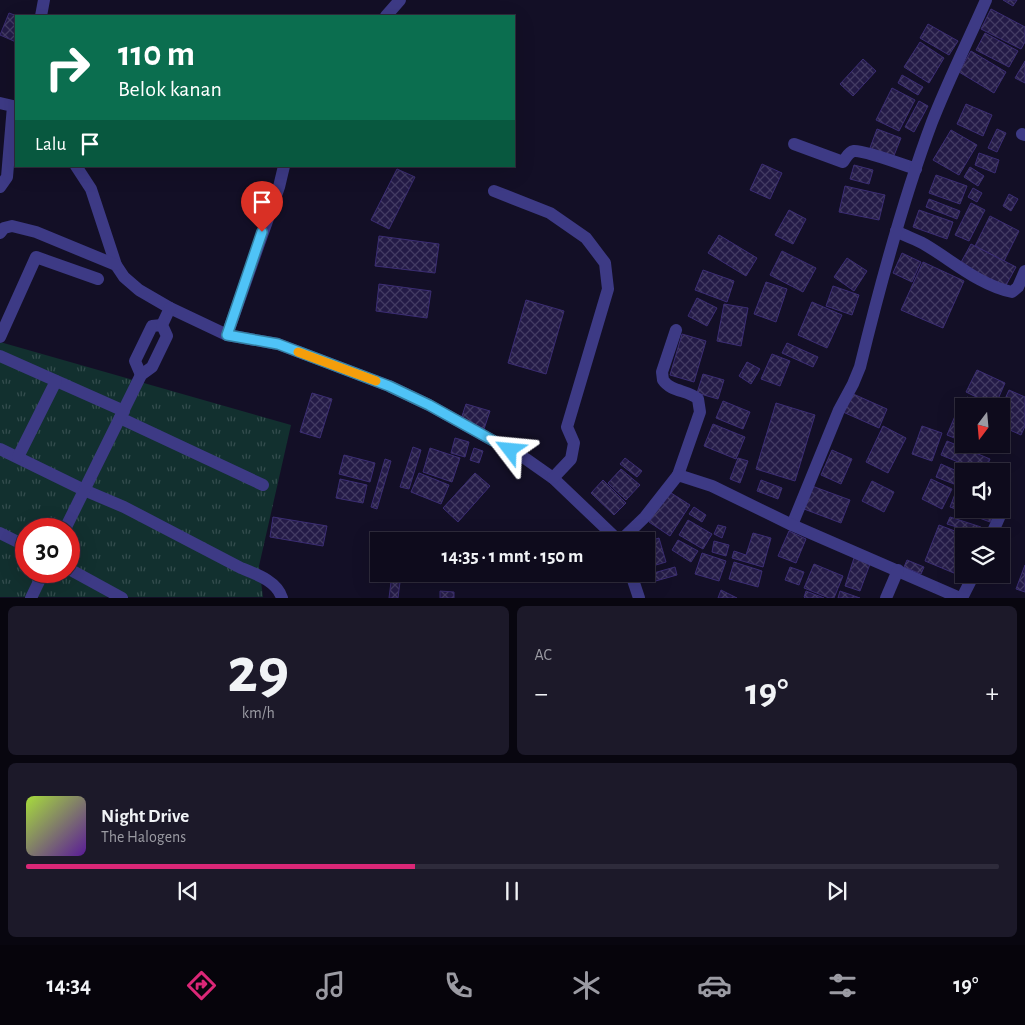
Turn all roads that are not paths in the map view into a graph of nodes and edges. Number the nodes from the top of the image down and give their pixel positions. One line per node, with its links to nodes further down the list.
1 (44, 0): 4 (street)
2 (400, 0): 5 (street)
3 (986, 0): 11 (street)
4 (41, 15)
5 (387, 15)
6 (0, 102): 7 (street)
7 (14, 125): 12 (street)
8 (794, 144): 11 (street)
9 (77, 167): 16 (street)
10 (284, 167): 22 (street)
11 (916, 169): 14 (street)
12 (0, 187)
13 (494, 191): 31 (street)
14 (896, 231): 17 (street); 35 (street)
15 (0, 232): 16 (street)
16 (116, 266): 19 (street)
17 (1025, 271)
18 (98, 279): 23 (street)
19 (170, 308): 20 (street); 22 (street)
20 (162, 325): 25 (street); 25 (street)
21 (676, 330): 30 (street)
22 (227, 335): 31 (street)
23 (0, 337)
24 (0, 356): 26 (street)
25 (141, 375): 27 (street)
26 (56, 381): 27 (street); 29 (street)
27 (122, 414): 32 (street); 33 (street)
28 (0, 448): 29 (street)
29 (18, 458): 33 (street)
30 (678, 475): 35 (street); 37 (street)
31 (553, 478): 36 (street)
32 (263, 485)
33 (84, 490): 34 (street); 47 (street)
34 (70, 518)
35 (792, 525): 40 (street)
36 (610, 532)
37 (629, 532)
38 (0, 533): 39 (street)
39 (15, 540)
40 (898, 570): 49 (street); 50 (street)
41 (80, 574): 46 (street)
42 (634, 582): 48 (street)
43 (38, 583): 45 (street)
44 (969, 583): 50 (street)
45 (31, 598)
46 (122, 598)
47 (282, 598)
48 (639, 598)
49 (886, 598)
50 (961, 598)

